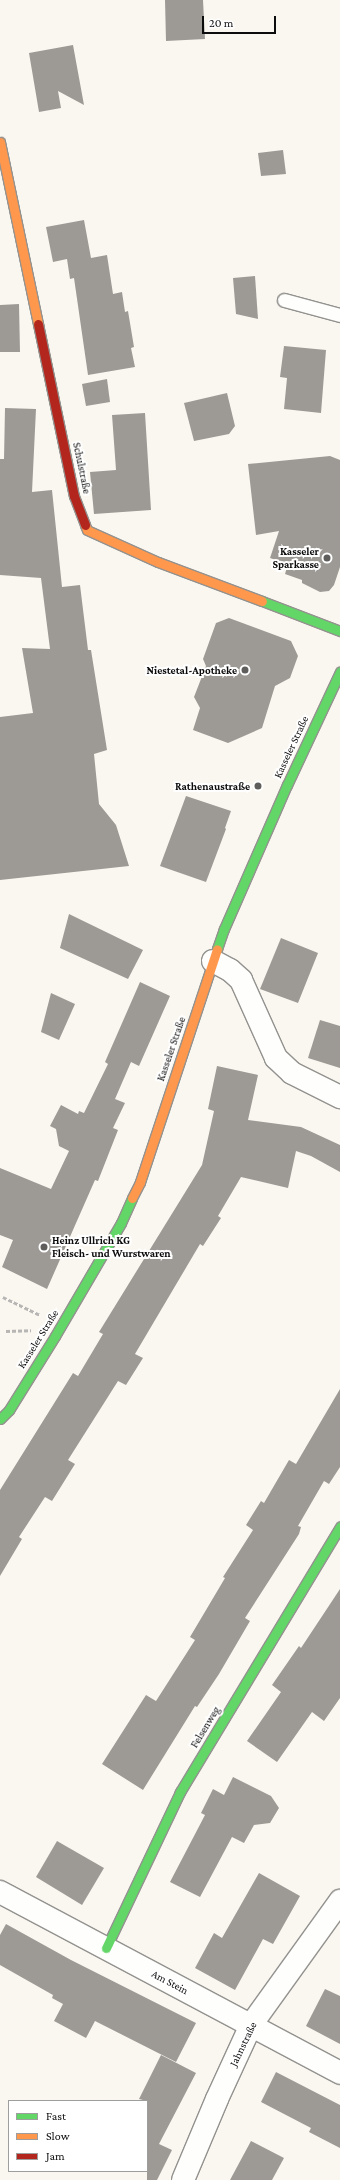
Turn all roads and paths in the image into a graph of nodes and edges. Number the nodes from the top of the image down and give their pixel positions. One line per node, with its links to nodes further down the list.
1 (0, 142): 4 (street, Schulstraße)
2 (284, 300): 3 (lane)
3 (340, 315)
4 (340, 631)
5 (340, 672): 6 (street, Kasseler Straße)
6 (213, 961): 7 (street); 12 (street, Kasseler Straße)
7 (340, 1097)
8 (2, 1297): 9 (path)
9 (34, 1312)
10 (6, 1331): 11 (path)
11 (16, 1331)
12 (0, 1419)
13 (340, 1528): 16 (street, Felsenweg)
14 (0, 1892): 16 (street, Am Stein)
15 (340, 1901): 17 (street, Jahnstraße)
16 (106, 1948): 17 (street, Am Stein)
17 (251, 2025): 18 (street, Am Stein); 19 (street, Jahnstraße)
18 (340, 2073)
19 (183, 2180)

